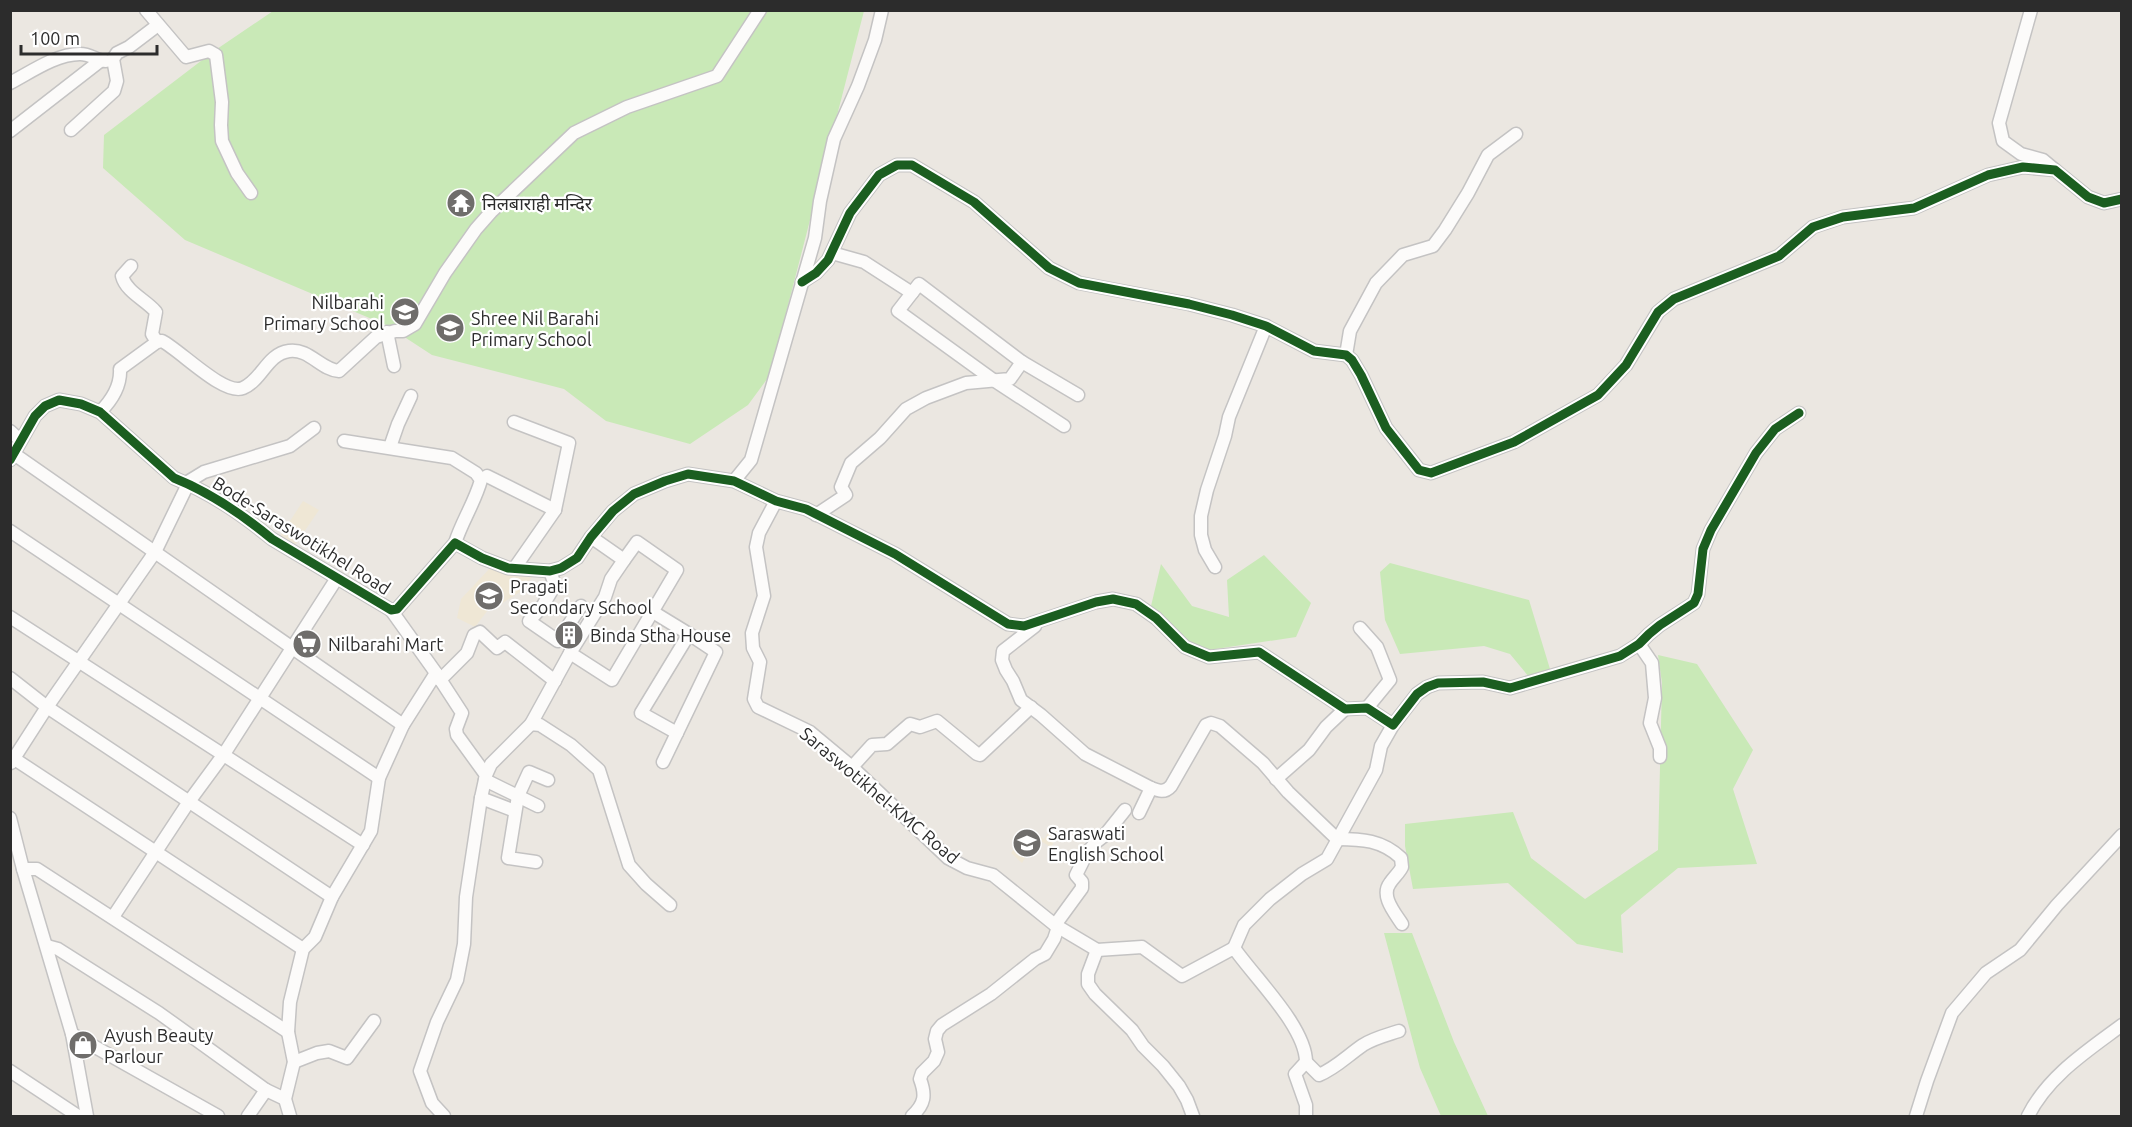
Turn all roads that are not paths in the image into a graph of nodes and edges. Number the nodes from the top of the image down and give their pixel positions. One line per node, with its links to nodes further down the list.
1 (146, 10): 5 (street)
2 (760, 10): 20 (street)
3 (882, 10): 17 (street)
4 (2031, 10): 12 (street)
5 (158, 25): 6 (street); 13 (street)
6 (113, 59): 7 (street); 9 (street)
7 (100, 61): 8 (street); 10 (street)
8 (10, 83)
9 (71, 130)
10 (10, 131)
11 (1516, 134): 22 (street)
12 (2055, 170): 14 (street); 22 (street)
13 (251, 193)
14 (2121, 199)
15 (832, 253): 17 (street); 18 (street); 19 (street)
16 (131, 266): 21 (street)
17 (802, 282): 39 (street)
18 (912, 293): 23 (street); 25 (street)
19 (1266, 326): 22 (street); 50 (street)
20 (387, 333): 21 (street); 24 (street)
21 (157, 342): 28 (street)
22 (1346, 355)
23 (1022, 362): 25 (street); 26 (street)
24 (394, 366)
25 (992, 379): 31 (street); 43 (street)
26 (1078, 395)
27 (411, 396): 36 (street)
28 (100, 412): 34 (street, Bode-Saraswotikhel Road); 40 (street, Bode-Saraswotikhel Road)
29 (1798, 413): 62 (street)
30 (514, 422): 42 (street)
31 (1064, 426)
32 (314, 428): 40 (street)
33 (10, 431): 34 (street)
34 (20, 440): 37 (street, Bode-Saraswotikhel Road)
35 (344, 441): 36 (street)
36 (390, 447): 46 (street)
37 (12, 457): 47 (street)
38 (487, 476): 42 (street)
39 (734, 481): 41 (street); 45 (street)
40 (187, 483): 47 (street); 52 (street, Bode-Saraswotikhel Road)
41 (776, 501): 43 (street); 82 (street, Saraswotikhel-KMC Road)
42 (555, 510): 49 (street)
43 (816, 515): 58 (street)
44 (10, 531): 53 (street)
45 (591, 537): 48 (street); 51 (street)
46 (455, 543): 51 (street); 55 (street, Bode-Saraswotikhel Road)
47 (155, 552): 53 (street); 63 (street)
48 (624, 560): 56 (street); 64 (street)
49 (516, 566)
50 (1215, 567)
51 (550, 571): 61 (street)
52 (337, 578): 55 (street, Bode-Saraswotikhel Road); 63 (street)
53 (117, 604): 65 (street); 69 (street)
54 (581, 606): 61 (street)
55 (391, 610): 66 (street)
56 (653, 612): 60 (street); 64 (street)
57 (10, 616): 65 (street)
58 (1036, 622): 71 (street); 73 (street)
59 (1360, 628): 72 (street)
60 (689, 634): 77 (street); 77 (street)
61 (558, 640): 64 (street)
62 (1639, 644): 76 (street); 79 (street)
63 (291, 648): 69 (street); 75 (street)
64 (571, 652): 68 (street)
65 (79, 660): 70 (street); 78 (street)
66 (438, 676): 68 (street); 75 (street); 83 (street)
67 (10, 678): 70 (street)
68 (555, 681): 74 (street)
69 (258, 698): 78 (street); 84 (street)
70 (47, 707): 80 (street); 90 (street)
71 (1031, 707): 82 (street); 87 (street)
72 (1367, 708): 73 (street); 76 (street)
73 (1345, 709): 85 (street)
74 (531, 724): 83 (street); 103 (street)
75 (404, 725): 84 (street)
76 (1393, 725): 97 (street)
77 (677, 733): 81 (street)
78 (224, 754): 90 (street); 98 (street)
79 (1660, 757)
80 (12, 760): 99 (street)
81 (663, 762)
82 (852, 766): 106 (street, Saraswotikhel-KMC Road)
83 (486, 777): 88 (street); 89 (street)
84 (379, 778): 98 (street)
85 (1276, 779): 87 (street); 97 (street)
86 (548, 780): 88 (street)
87 (1151, 789): 94 (street)
88 (518, 796): 91 (street); 93 (street)
89 (481, 798): 93 (street); 126 (street)
90 (189, 803): 99 (street); 102 (street)
91 (538, 806)
92 (1125, 810): 106 (street)
93 (515, 811): 100 (street)
94 (1139, 813)
95 (10, 818): 101 (street)
96 (2121, 835): 130 (street)
97 (1337, 839): 105 (street); 108 (street)
98 (363, 845): 102 (street)
99 (156, 854): 104 (street); 109 (street)
100 (536, 862)
101 (23, 869): 104 (street); 107 (street)
102 (332, 897): 109 (street)
103 (670, 905)
104 (113, 917): 114 (street)
105 (1402, 924)
106 (1056, 926): 110 (street, Saraswotikhel-KMC Road); 127 (street)
107 (47, 946): 115 (street); 119 (street)
108 (1234, 948): 110 (street); 117 (street)
109 (303, 949): 114 (street)
110 (1096, 950): 128 (street)
111 (374, 1021): 116 (street)
112 (2121, 1025): 131 (street)
113 (1399, 1031): 117 (street)
114 (288, 1032): 116 (street)
115 (72, 1034): 122 (street); 123 (street)
116 (294, 1062): 120 (street)
117 (1306, 1062): 129 (street)
118 (10, 1071): 121 (street)
119 (266, 1090): 120 (street); 124 (street)
120 (285, 1099): 125 (street)
121 (78, 1116)
122 (87, 1116)
123 (218, 1116)
124 (248, 1116)
125 (290, 1116)
126 (444, 1116)
127 (912, 1116)
128 (1193, 1116)
129 (1306, 1116)
130 (1917, 1116)
131 (2028, 1116)

